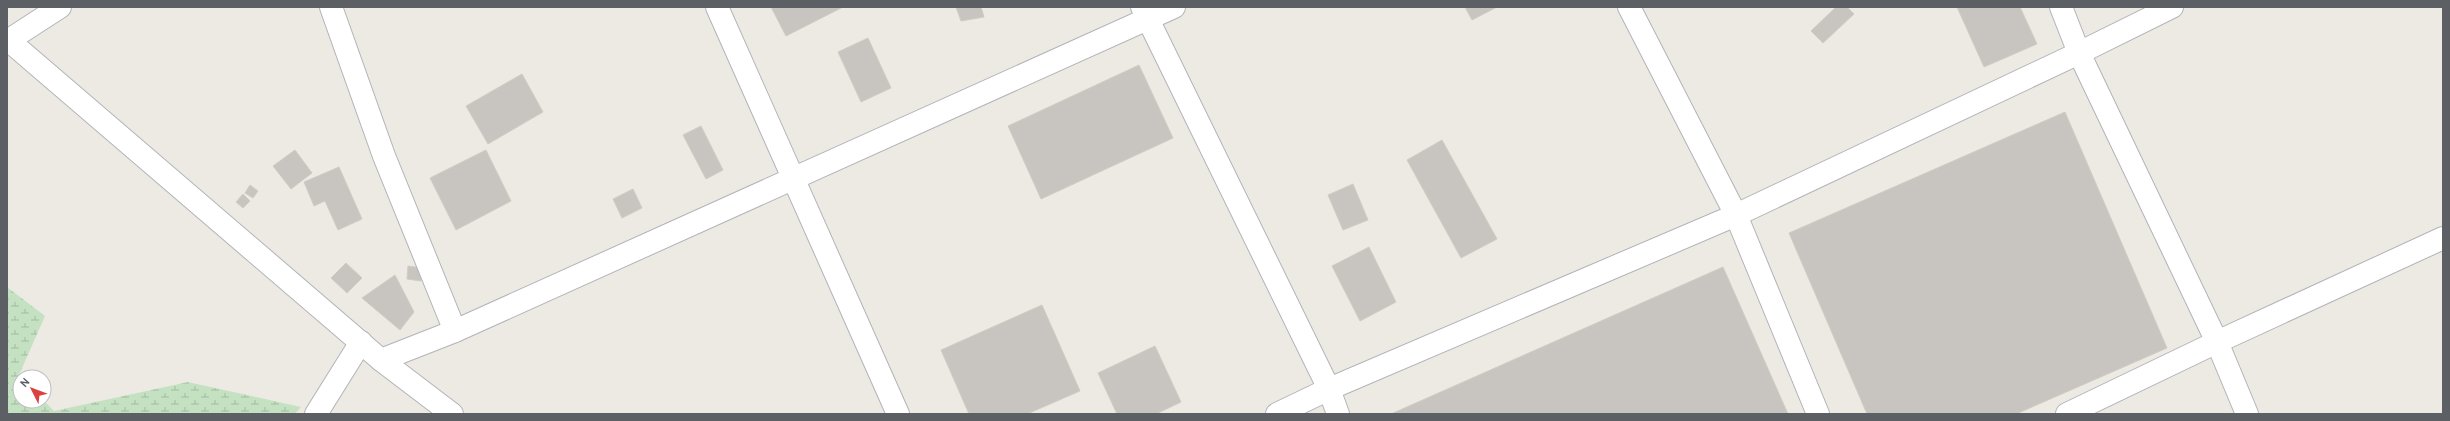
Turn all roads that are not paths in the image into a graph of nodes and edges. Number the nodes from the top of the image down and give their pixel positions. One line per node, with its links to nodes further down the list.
1 (60, 7): 9 (street)
2 (331, 7): 14 (street)
3 (717, 7): 11 (street)
4 (1174, 7): 8 (street)
5 (1629, 7): 12 (street)
6 (2061, 7): 10 (street)
7 (2172, 7): 10 (street)
8 (1145, 12): 11 (street); 18 (street)
9 (8, 40): 15 (street)
10 (2079, 53): 12 (street); 16 (street)
11 (795, 178): 14 (street); 21 (street)
12 (1736, 215): 18 (street); 24 (street)
13 (2443, 238): 16 (street)
14 (456, 331): 17 (street)
15 (361, 342): 17 (street); 19 (street)
16 (2217, 342): 25 (street); 26 (street)
17 (381, 360): 20 (street)
18 (1330, 389): 22 (street); 23 (street)
19 (316, 414)
20 (452, 414)
21 (898, 414)
22 (1278, 414)
23 (1338, 414)
24 (1818, 414)
25 (2067, 414)
26 (2247, 414)

